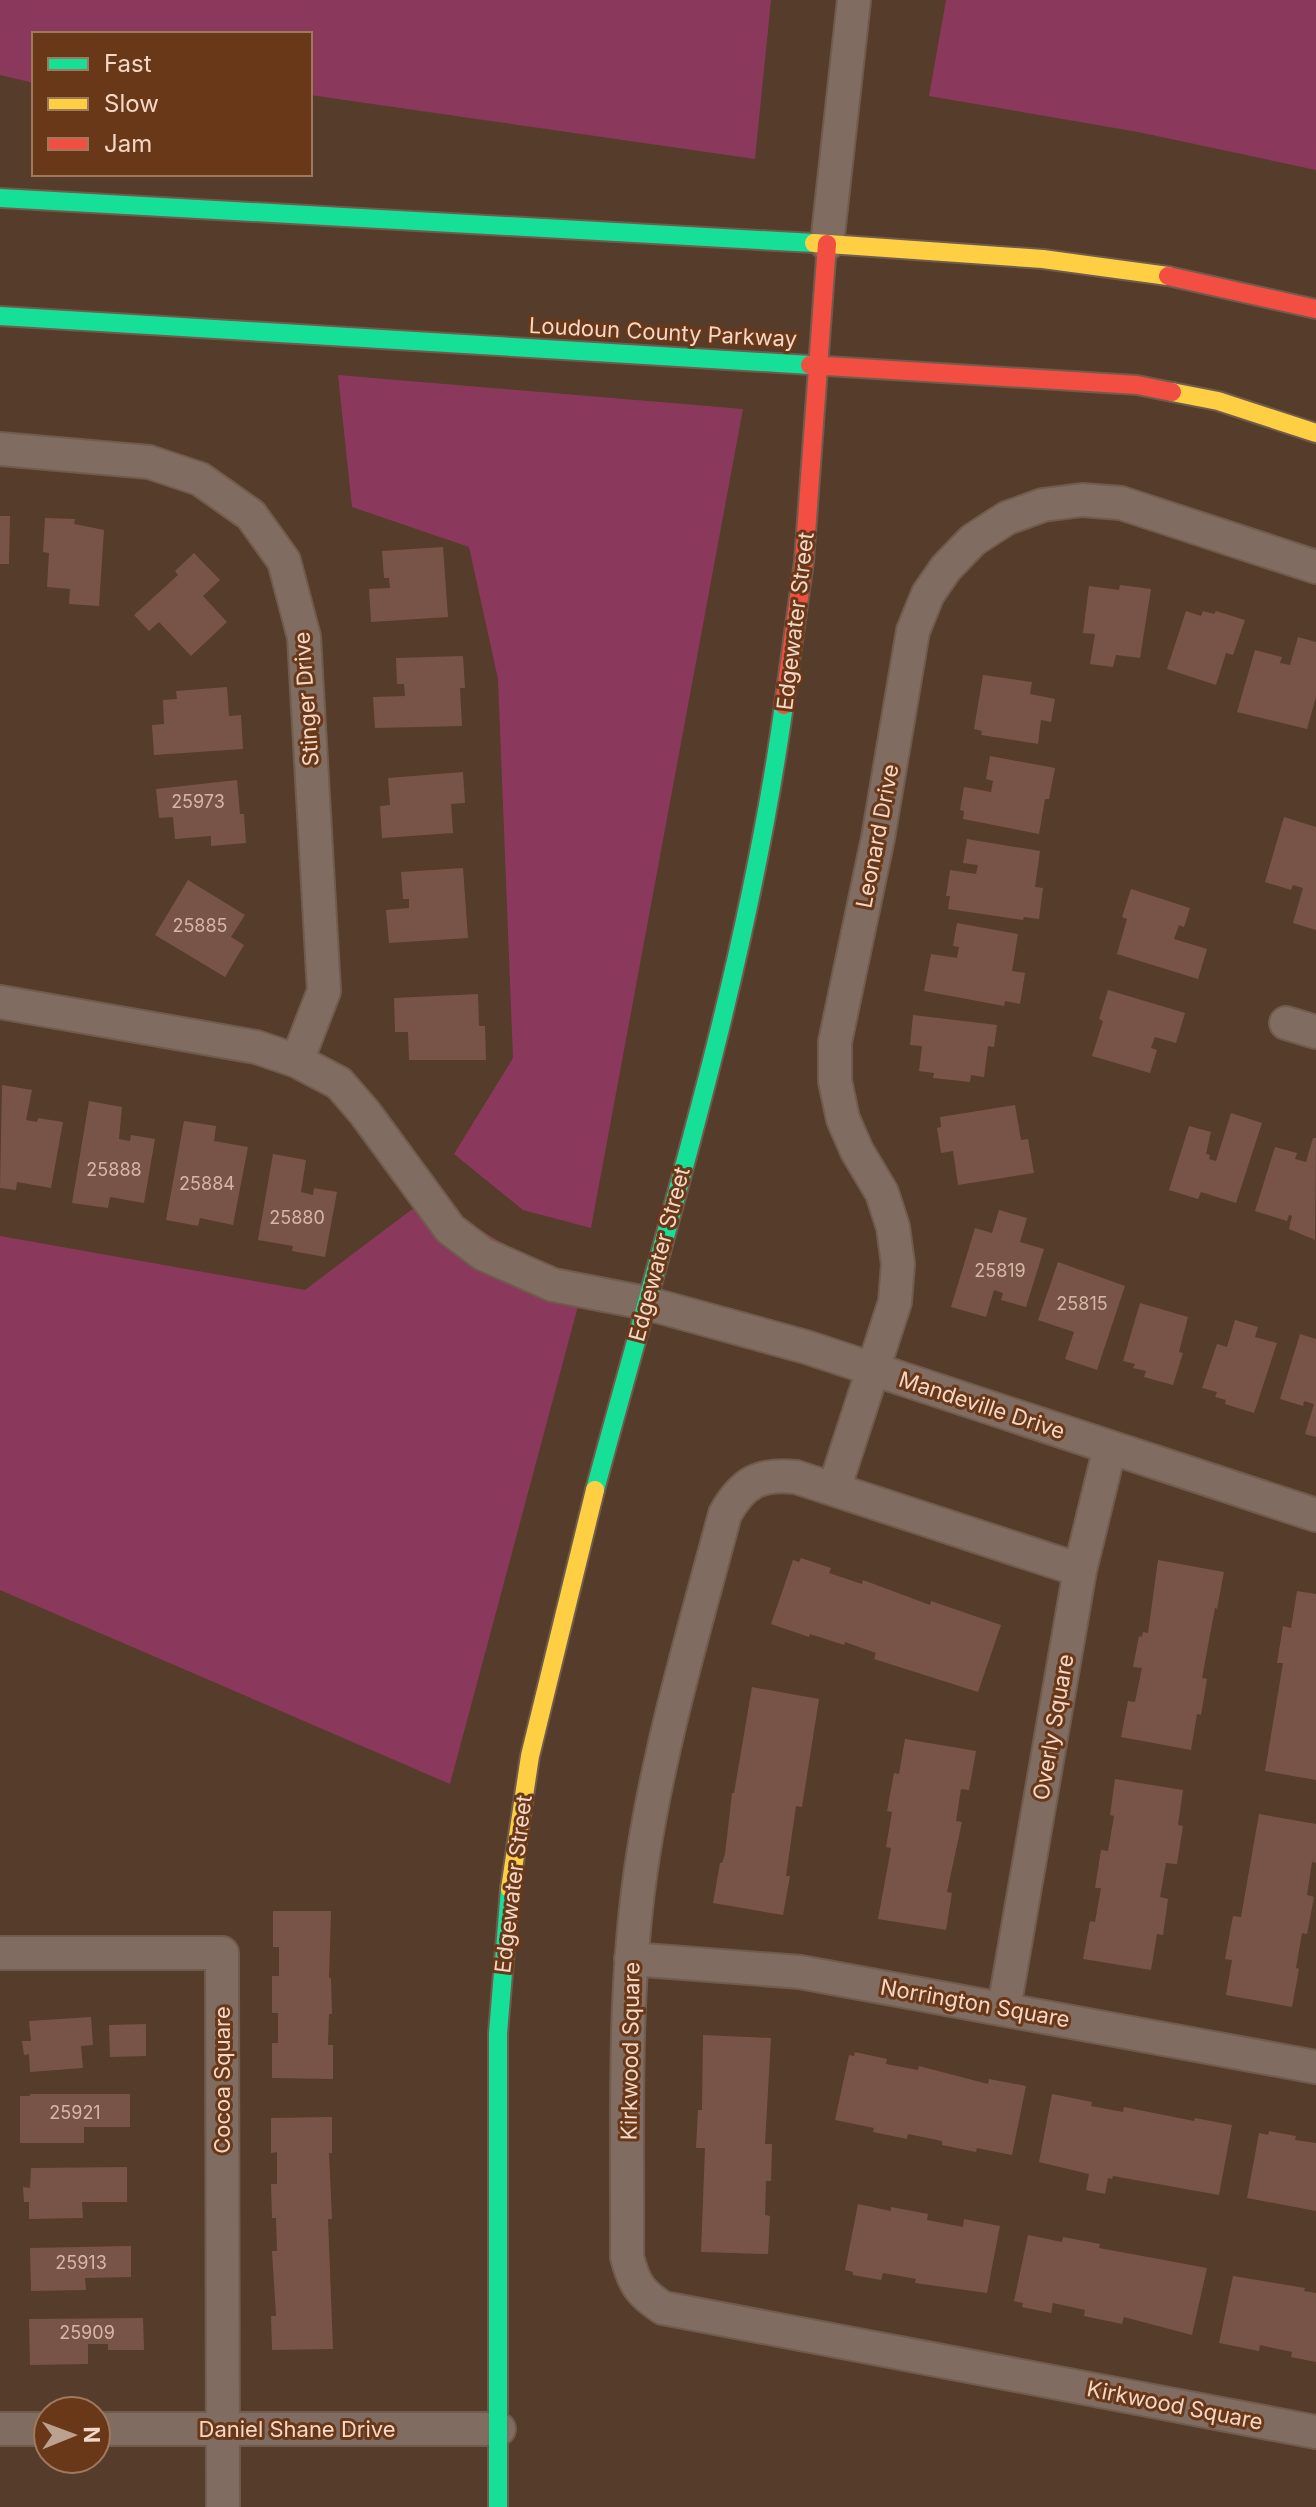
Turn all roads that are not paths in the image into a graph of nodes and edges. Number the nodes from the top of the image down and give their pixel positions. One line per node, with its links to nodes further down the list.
1 (854, 0): 3 (street, Edgewater Street)
2 (0, 198): 3 (main road)
3 (827, 244): 4 (main road); 6 (main road, Edgewater Street)
4 (1316, 309)
5 (0, 316): 6 (main road, Loudoun County Parkway)
6 (818, 365): 7 (main road, Loudoun County Parkway); 12 (main road, Edgewater Street)
7 (1316, 433)
8 (0, 449): 11 (street, Stinger Drive)
9 (1316, 567): 13 (street, Leonard Drive)
10 (0, 1002): 11 (street)
11 (297, 1061): 12 (street)
12 (646, 1303): 13 (street, Mandeville Drive); 26 (main road, Edgewater Street)
13 (874, 1370): 14 (street, Mandeville Drive); 15 (street, Leonard Drive)
14 (1110, 1447): 16 (street, Mandeville Drive); 17 (street, Overly Square)
15 (834, 1489): 17 (street, Kirkwood Square); 19 (street, Kirkwood Square)
16 (1316, 1515)
17 (1080, 1570): 20 (street, Overly Square)
18 (0, 1953): 25 (street, Cocoa Square)
19 (631, 1959): 20 (street, Norrington Square); 27 (street, Kirkwood Square)
20 (1004, 2008): 21 (street, Norrington Square)
21 (1316, 2067)
22 (0, 2429): 23 (street)
23 (32, 2429)
24 (112, 2429): 25 (street, Daniel Shane Drive)
25 (222, 2429): 26 (street, Daniel Shane Drive); 28 (street)
26 (499, 2429): 29 (main road, Edgewater Street)
27 (1316, 2432)
28 (223, 2507)
29 (498, 2507)

